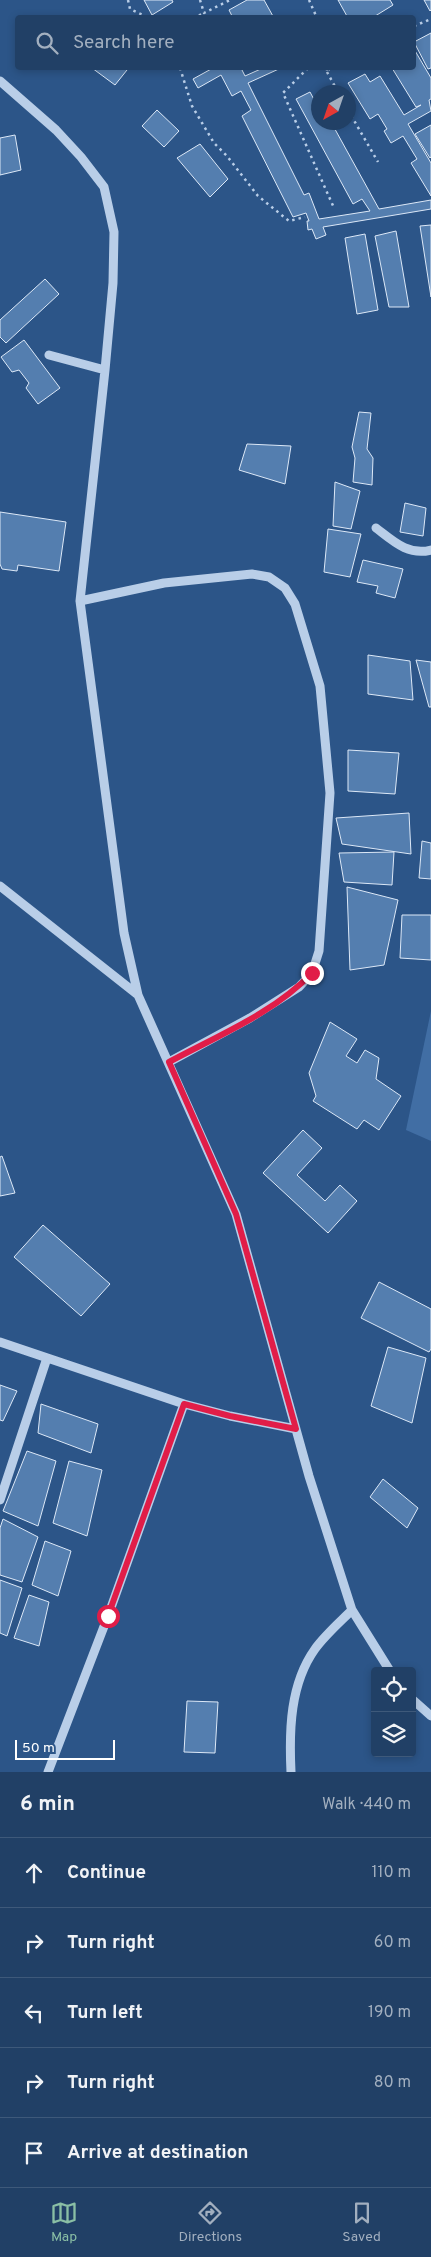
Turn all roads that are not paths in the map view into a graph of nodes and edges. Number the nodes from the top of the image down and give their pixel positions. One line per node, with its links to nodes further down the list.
1 (0, 81): 3 (street)
2 (49, 355): 3 (street)
3 (105, 370): 6 (street)
4 (376, 528): 5 (street)
5 (431, 550)
6 (80, 601): 8 (street); 9 (street)
7 (0, 886): 8 (street)
8 (138, 995): 9 (street)
9 (169, 1062): 13 (street)
10 (0, 1342): 11 (street)
11 (47, 1358): 12 (street); 14 (street)
12 (184, 1404): 13 (street); 19 (street)
13 (296, 1429): 15 (street)
14 (0, 1500)
15 (352, 1610): 16 (street); 20 (street)
16 (388, 1667)
17 (416, 1703): 18 (street)
18 (431, 1716)
19 (48, 1772)
20 (291, 1772)

